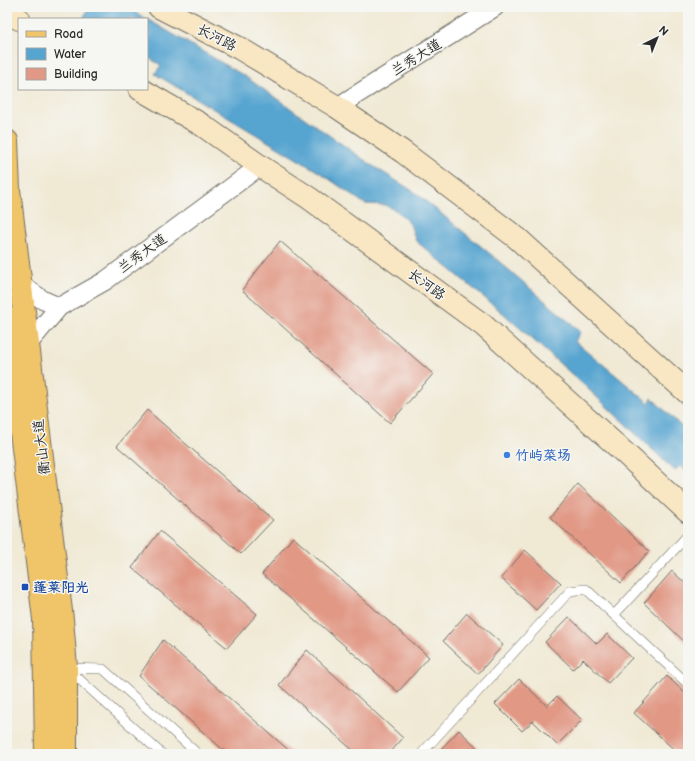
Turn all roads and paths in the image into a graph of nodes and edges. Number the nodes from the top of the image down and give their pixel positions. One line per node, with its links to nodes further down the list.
1 (159, 7): 6 (main road, 长河路)
2 (495, 7): 6 (street, 兰秀大道)
3 (7, 12): 4 (main road)
4 (18, 18)
5 (142, 90): 8 (main road, 长河路)
6 (338, 107): 13 (main road, 长河路)
7 (7, 141): 9 (main road, 衢山大道)
8 (260, 166): 10 (street, 兰秀大道); 14 (main road, 长河路)
9 (20, 284): 10 (street); 12 (main road, 衢山大道)
10 (59, 307): 12 (street, 兰秀大道)
11 (7, 318): 19 (main road, 衢山大道)
12 (28, 344): 17 (main road, 衢山大道)
13 (688, 393)
14 (688, 512)
15 (688, 535): 16 (lane)
16 (614, 615): 18 (lane); 23 (lane)
17 (66, 668): 20 (main road, 衢山大道); 21 (lane); 22 (lane)
18 (688, 684)
19 (46, 754)
20 (66, 754)
21 (162, 754)
22 (198, 754)
23 (421, 754)

